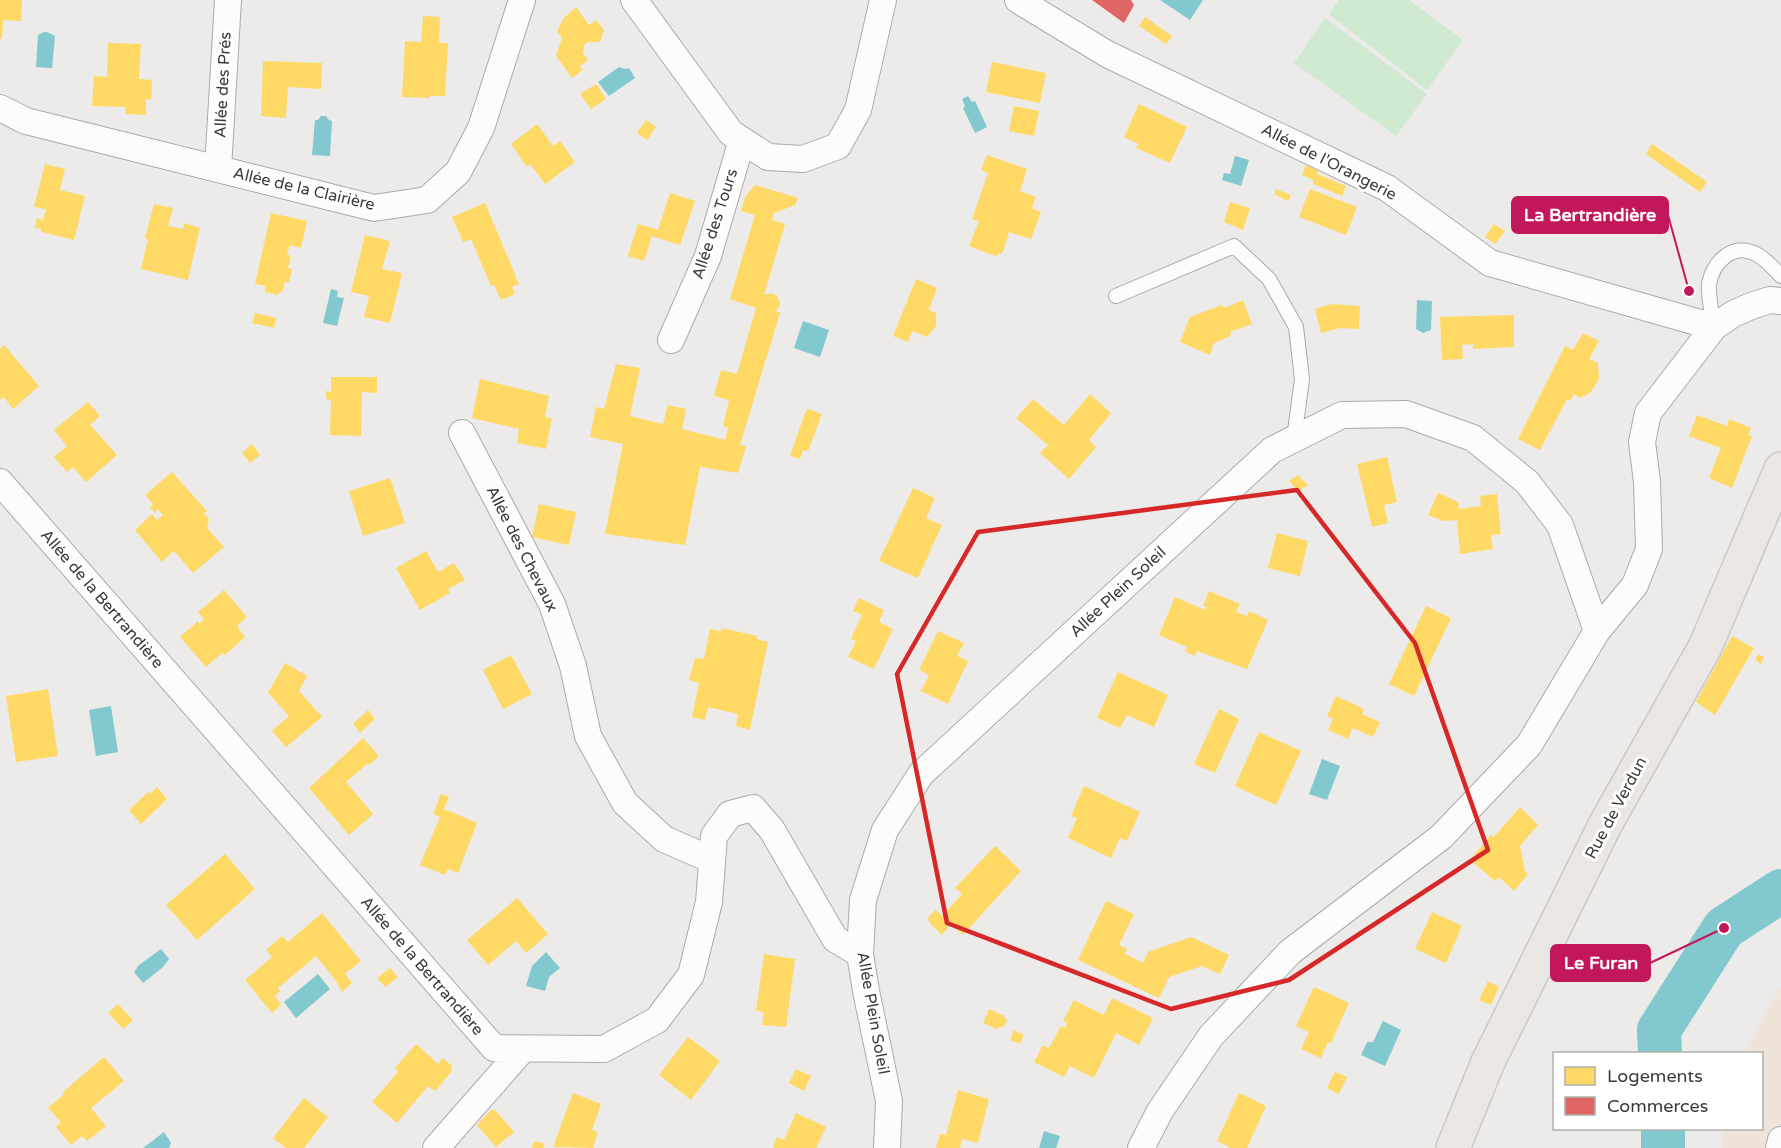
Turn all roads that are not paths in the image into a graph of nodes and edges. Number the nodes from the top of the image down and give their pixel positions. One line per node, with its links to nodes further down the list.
1 (228, 0): 8 (street, Allée des Prés)
2 (522, 0): 8 (street, Allée de la Clairière)
3 (634, 0): 7 (street)
4 (883, 0): 7 (street)
5 (1018, 0): 12 (street, Allée de l'Orangerie)
6 (0, 108): 8 (street, Allée de la Clairière)
7 (741, 140): 13 (street, Allée des Tours)
8 (218, 169)
9 (1781, 276): 12 (lane)
10 (1116, 296): 15 (lane)
11 (1781, 301): 12 (street)
12 (1714, 327): 18 (street)
13 (671, 340)
14 (462, 433): 19 (street, Allée des Chevaux)
15 (1294, 439): 18 (street, Allée Plein Soleil); 20 (street, Allée Plein Soleil)
16 (1781, 469): 26 (main road, Rue de Verdun)
17 (0, 482): 21 (street, Allée de la Bertrandière)
18 (1597, 631): 25 (street)
19 (712, 860): 20 (street, Allée de la Bertrandière); 21 (street, Allée de la Bertrandière)
20 (860, 954): 24 (street, Allée Plein Soleil)
21 (524, 1049): 23 (street)
22 (1781, 1140): 27 (street)
23 (436, 1148)
24 (887, 1148)
25 (1141, 1148)
26 (1453, 1148)
27 (1779, 1148)

